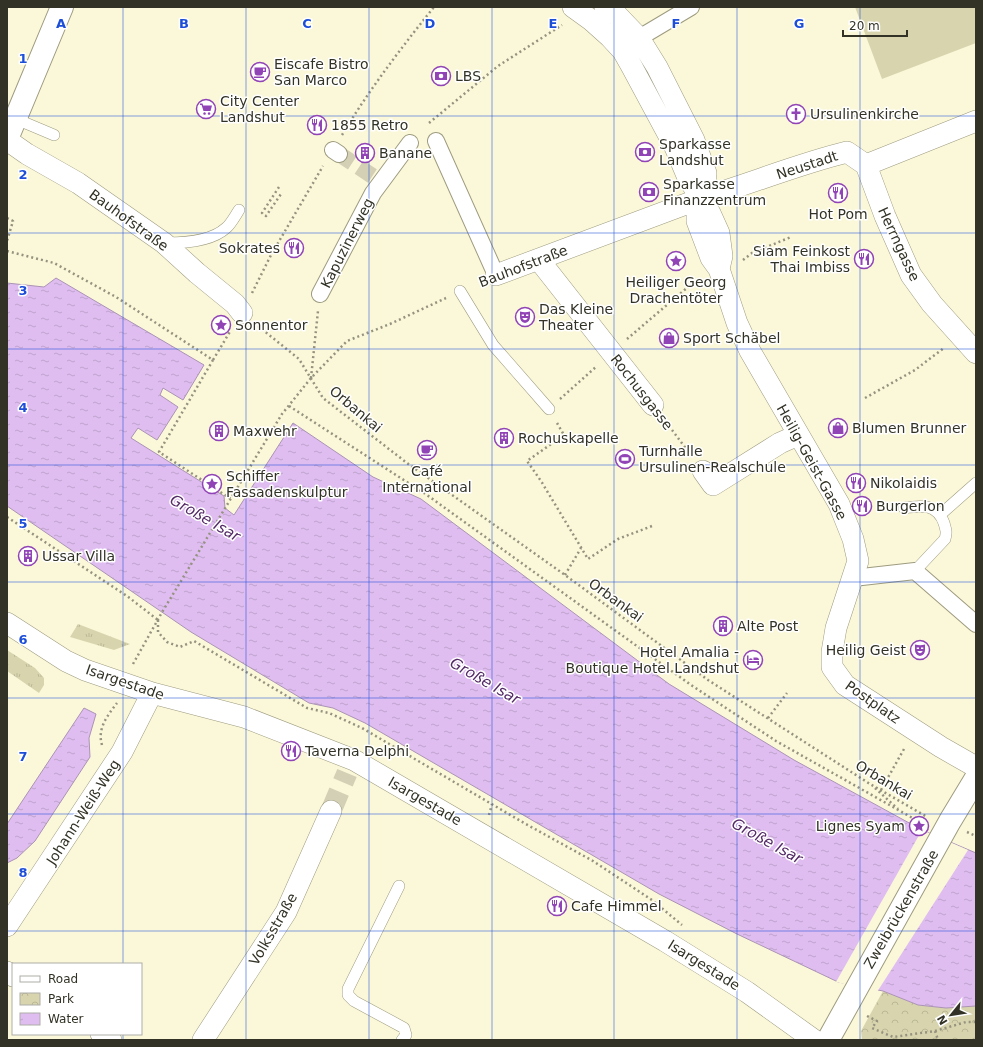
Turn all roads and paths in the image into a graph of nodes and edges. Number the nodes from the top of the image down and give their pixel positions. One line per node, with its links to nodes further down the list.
1 (62, 7): 6 (street)
2 (605, 7): 5 (street)
3 (691, 7): 5 (street)
4 (577, 10): 8 (path); 16 (street)
5 (639, 38): 16 (street)
6 (16, 119): 9 (lane); 10 (street)
7 (976, 121): 13 (street)
8 (428, 123)
9 (54, 135)
10 (7, 139): 21 (street, Bauhofstraße)
11 (436, 141): 25 (street)
12 (410, 143): 27 (street, Kapuzinerweg)
13 (866, 165): 16 (street, Neustadt); 29 (street, Herrngasse)
14 (279, 186): 15 (path)
15 (281, 194)
16 (702, 198): 23 (street, Bauhofstraße); 24 (street)
17 (239, 210): 21 (lane)
18 (7, 218): 20 (path)
19 (791, 237): 24 (path)
20 (7, 241)
21 (164, 243): 28 (street, Bauhofstraße)
22 (7, 251): 32 (path)
23 (539, 260): 25 (street, Bauhofstraße); 30 (street, Rochusgasse)
24 (720, 273): 30 (path); 38 (street, Heilig-Geist-Gasse)
25 (496, 275)
26 (460, 292): 33 (path, Bauhofstraße); 37 (lane)
27 (320, 294): 33 (path, Kapuzinerweg)
28 (242, 313): 32 (path); 33 (path, Orbankai)
29 (961, 336): 31 (street, Herrngasse); 34 (path)
30 (612, 352): 35 (street, Rochusgasse); 37 (path)
31 (976, 353)
32 (213, 360): 41 (path)
33 (311, 378): 36 (path); 48 (path, Orbankai)
34 (865, 398)
35 (653, 405): 39 (path, Rochusgasse)
36 (289, 406): 41 (path); 65 (path)
37 (549, 409): 46 (path)
38 (798, 435): 39 (street); 49 (street, Heilig-Geist-Gasse)
39 (703, 471)
40 (976, 482): 43 (lane)
41 (231, 499): 50 (path)
42 (904, 508): 43 (lane)
43 (941, 514): 47 (lane)
44 (7, 517): 50 (path)
45 (652, 526): 46 (path)
46 (581, 548): 48 (path)
47 (915, 571): 49 (street); 52 (street)
48 (565, 575): 57 (path, Orbankai)
49 (853, 578): 58 (street, Postplatz)
50 (158, 620): 53 (path); 70 (path)
51 (7, 623): 54 (street, Isargestade)
52 (976, 624)
53 (129, 671)
54 (152, 693): 69 (street, Johann-Weiß-Weg); 76 (street, Isargestade)
55 (787, 693): 57 (path)
56 (119, 700): 59 (path)
57 (768, 718): 62 (path, Orbankai)
58 (914, 730): 60 (street, Postplatz); 63 (path)
59 (104, 752)
60 (976, 767)
61 (976, 778): 77 (street, Zweibrückenstraße)
62 (870, 784): 63 (path, Orbankai); 65 (path)
63 (881, 790): 66 (path, Orbankai)
64 (330, 811): 74 (street, Volksstraße)
65 (903, 814): 67 (path)
66 (927, 817)
67 (912, 818)
68 (399, 886): 75 (lane)
69 (7, 926)
70 (688, 929)
71 (877, 1021): 73 (path)
72 (976, 1022): 73 (path)
73 (935, 1031): 78 (path)
74 (203, 1040)
75 (402, 1040)
76 (814, 1040)
77 (828, 1040)
78 (938, 1040)

